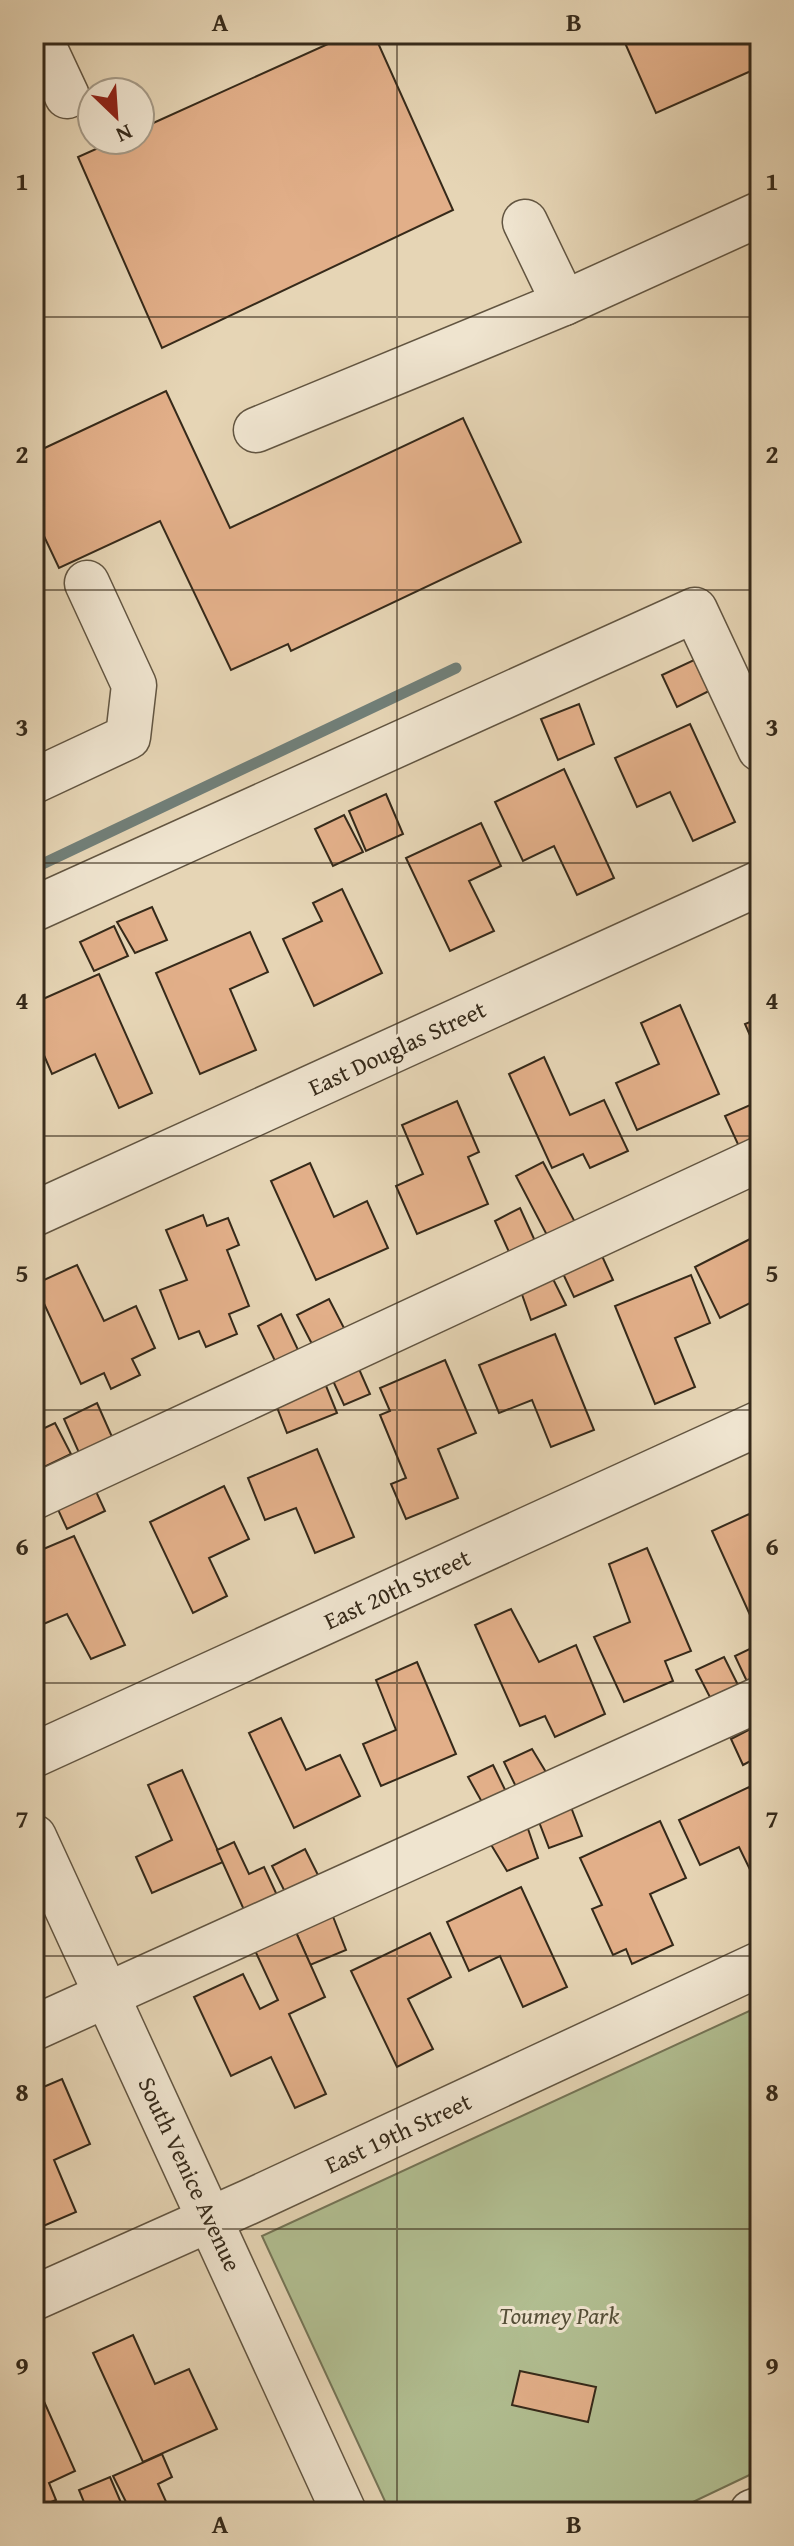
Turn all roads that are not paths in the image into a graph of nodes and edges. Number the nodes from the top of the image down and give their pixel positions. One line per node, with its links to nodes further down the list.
1 (38, 34): 2 (street)
2 (67, 96)
3 (760, 214): 5 (street)
4 (525, 222): 5 (street)
5 (564, 303): 6 (street)
6 (256, 430)
7 (87, 583): 9 (street)
8 (760, 749): 11 (street)
9 (34, 781)
10 (760, 883): 13 (street, East Douglas Street)
11 (34, 909)
12 (760, 1159): 15 (street)
13 (34, 1214)
14 (760, 1423): 17 (street, East 20th Street)
15 (34, 1497)
16 (760, 1699): 20 (street)
17 (34, 1755)
18 (34, 1837): 20 (street, South Venice Avenue)
19 (760, 1964): 22 (street, East 19th Street)
20 (106, 1995): 21 (street); 22 (street, South Venice Avenue)
21 (34, 2028)
22 (211, 2219): 23 (street, East 19th Street); 25 (street, South Venice Avenue)
23 (34, 2298)
24 (760, 2509): 26 (street)
25 (344, 2512)
26 (752, 2512)

